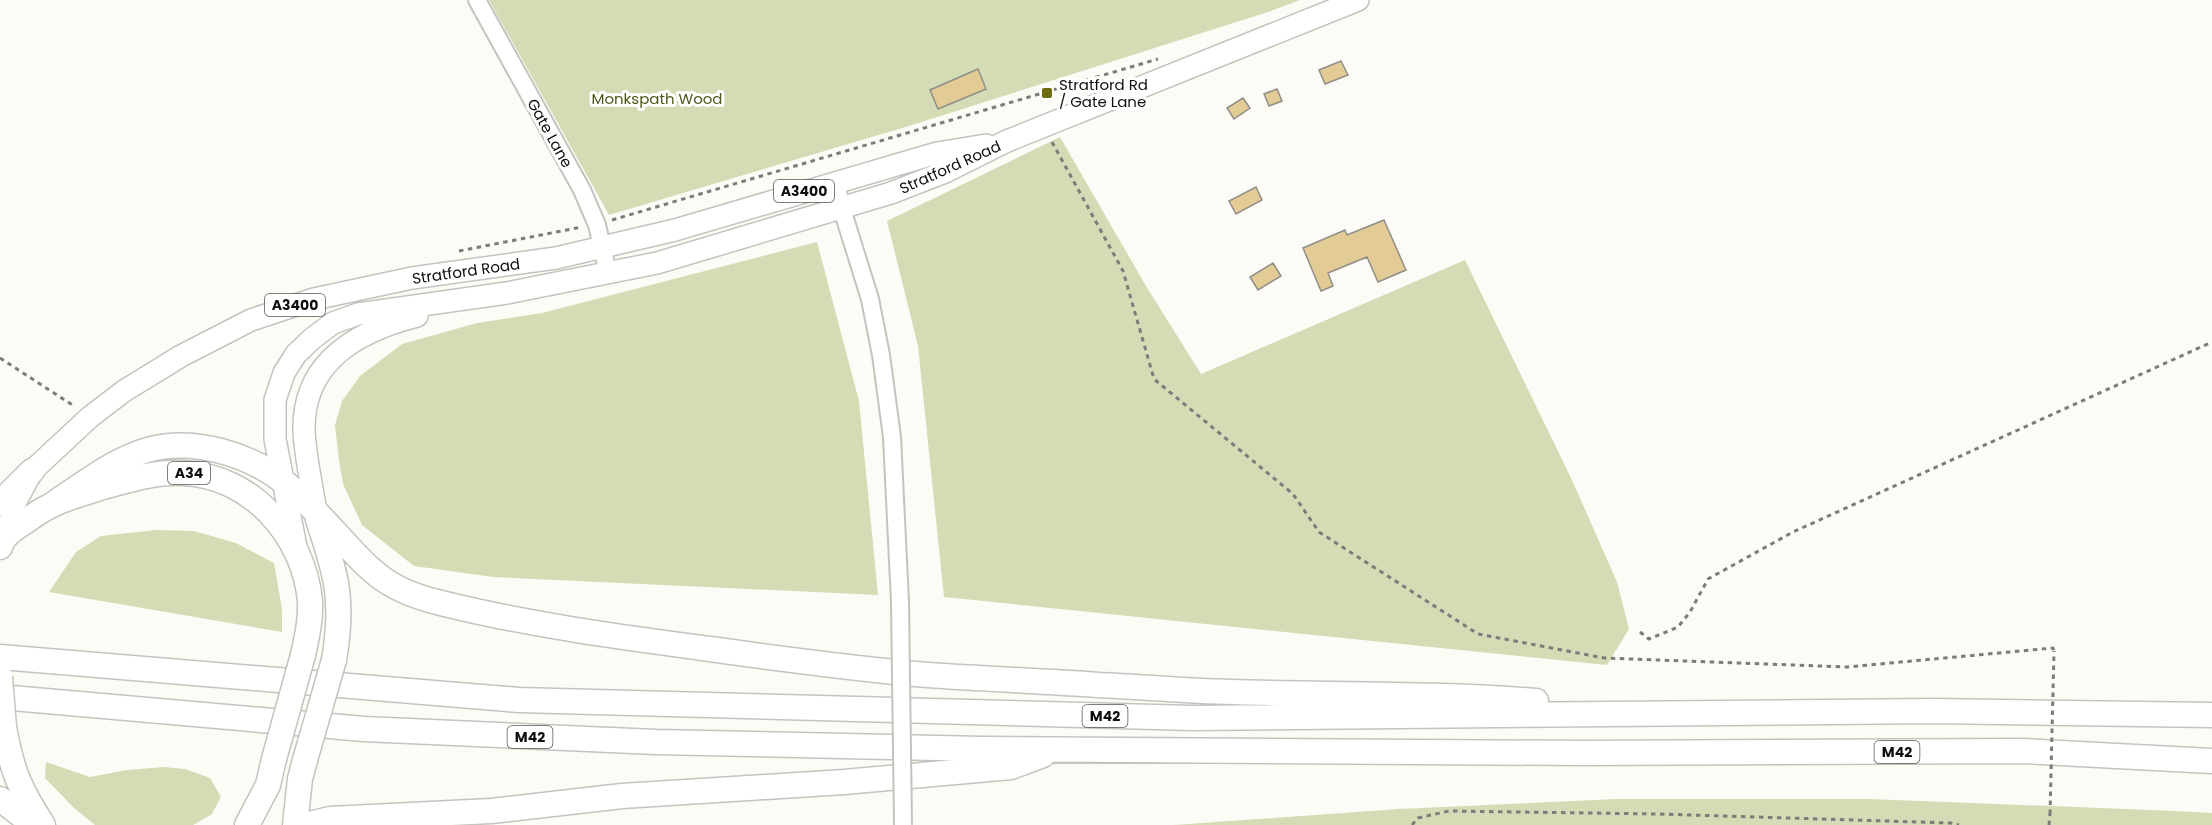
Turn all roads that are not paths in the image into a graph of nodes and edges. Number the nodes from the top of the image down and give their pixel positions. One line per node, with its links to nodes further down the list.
1 (477, 0): 6 (street, Gate Lane)
2 (1358, 0): 3 (main road, Stratford Road / A3400)
3 (1007, 141): 4 (main road, Stratford Road / A3400); 5 (main road, Stratford Road / A3400)
4 (836, 182): 5 (street); 6 (main road, Stratford Road / A3400)
5 (841, 206): 7 (main road, Stratford Road / A3400); 31 (street, bridge)
6 (603, 247): 7 (street, Gate Lane); 9 (main road, Stratford Road / A3400)
7 (609, 273): 8 (main road, Stratford Road / A3400)
8 (507, 293): 10 (main road, Stratford Road / A3400); 13 (main road)
9 (32, 471): 12 (highway); 14 (main road, Stratford Road)
10 (282, 480): 11 (highway); 13 (highway); 15 (main road, Stratford Road / A3400)
11 (56, 502): 14 (highway, A34); 15 (highway, A34)
12 (0, 503)
13 (316, 512): 19 (highway); 28 (highway, bridge)
14 (2, 541)
15 (297, 549): 27 (highway, A34, bridge)
16 (0, 657): 19 (highway, M42)
17 (0, 677): 26 (highway, bridge)
18 (0, 697): 21 (highway, M42)
19 (1699, 713): 20 (highway, M42)
20 (2212, 715)
21 (1062, 749): 22 (highway, M42); 24 (highway)
22 (2212, 761)
23 (0, 799): 25 (highway)
24 (491, 811): 29 (highway); 30 (highway)
25 (34, 825)
26 (43, 825)
27 (246, 825)
28 (295, 825)
29 (306, 825)
30 (432, 825)
31 (903, 825)

